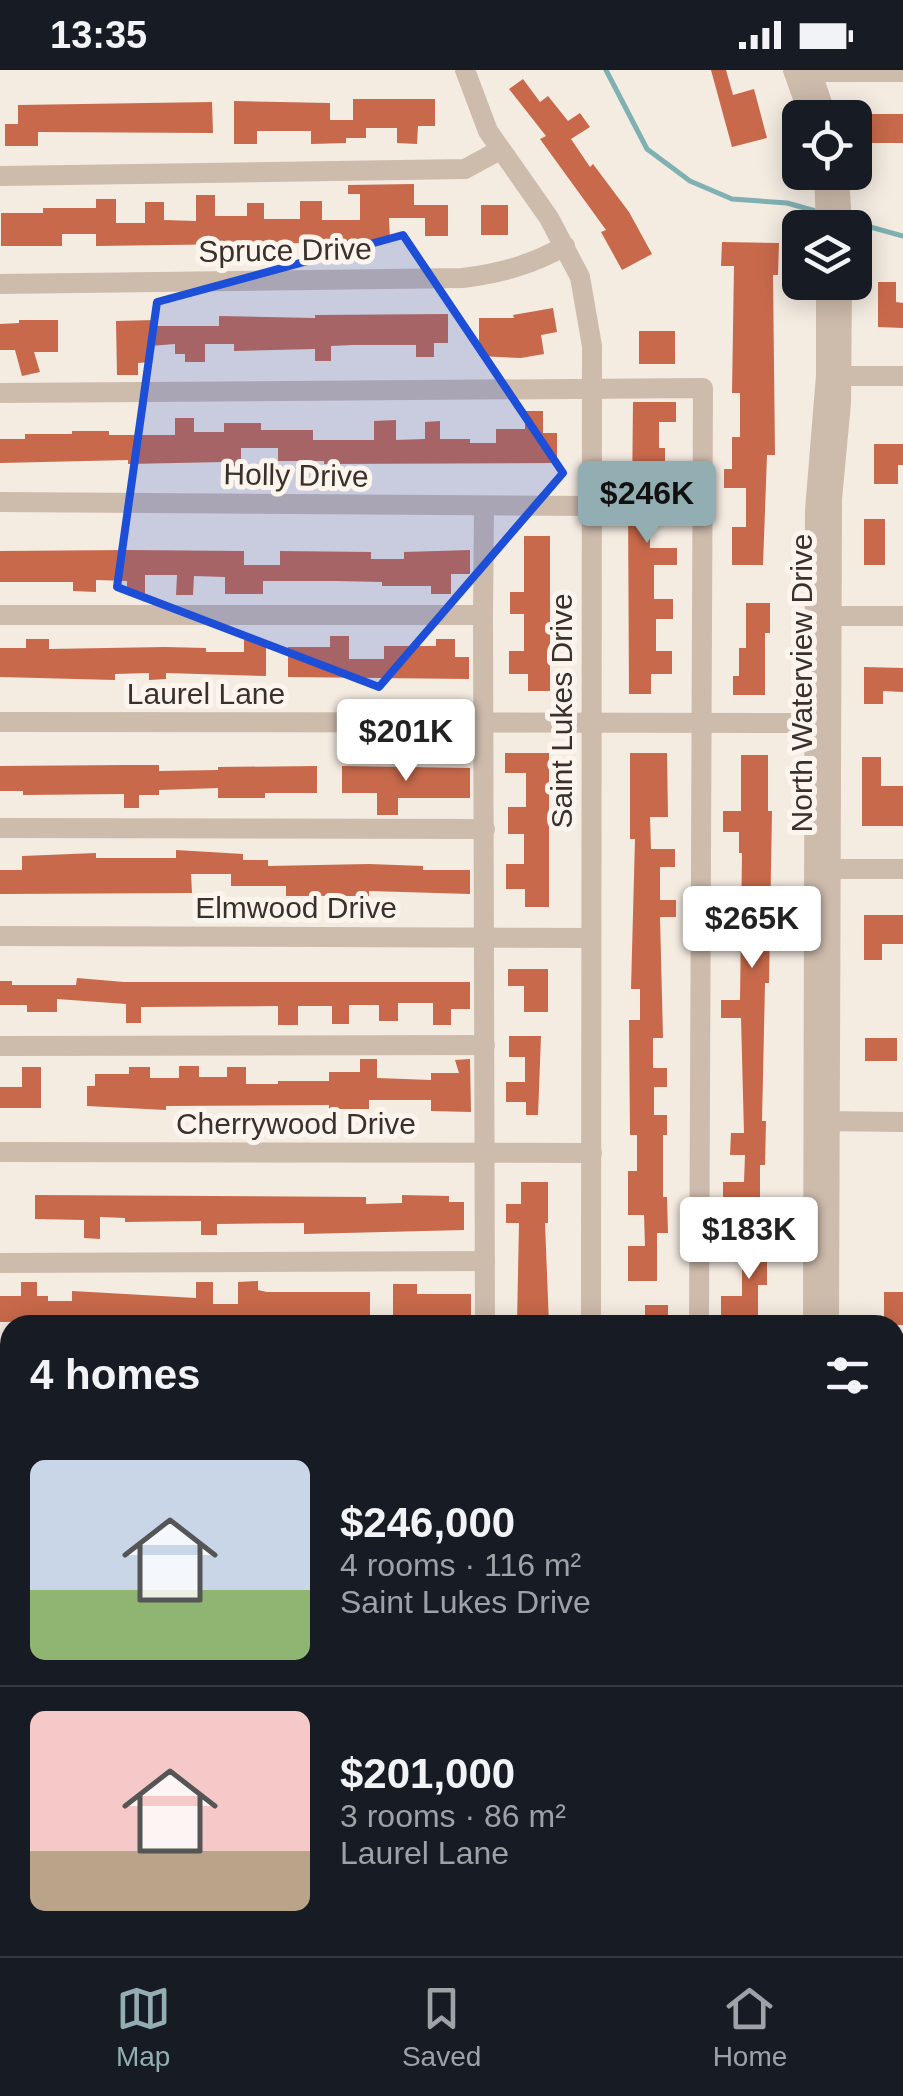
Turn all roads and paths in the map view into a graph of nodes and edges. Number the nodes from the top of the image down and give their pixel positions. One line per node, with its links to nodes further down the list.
1 (466, 70): 6 (street, Saint Lukes Drive)
2 (802, 71): 3 (street); 4 (street); 5 (street)
3 (903, 72)
4 (807, 100)
5 (817, 100)
6 (500, 150): 7 (street); 8 (street, Saint Lukes Drive)
7 (0, 176)
8 (565, 246): 9 (street, Spruce Drive); 14 (street, Saint Lukes Drive)
9 (0, 284)
10 (828, 300): 12 (street, North Waterview Drive)
11 (840, 300): 12 (street, North Waterview Drive)
12 (834, 376): 13 (street); 21 (street, North Waterview Drive)
13 (903, 376)
14 (593, 387): 15 (street); 17 (street, Saint Lukes Drive); 27 (street)
15 (0, 393)
16 (0, 502): 18 (street, Holly Drive)
17 (591, 506): 18 (street, Holly Drive); 26 (street, Saint Lukes Drive)
18 (484, 507): 20 (street)
19 (0, 615): 20 (street)
20 (483, 615): 24 (street)
21 (823, 616): 22 (street); 25 (street, North Waterview Drive)
22 (903, 616)
23 (0, 722): 24 (street, Laurel Lane)
24 (484, 723): 26 (street, Laurel Lane); 29 (street)
25 (823, 723): 27 (street, Laurel Lane); 30 (street, North Waterview Drive)
26 (592, 724): 27 (street, Laurel Lane); 34 (street, Saint Lukes Drive)
27 (702, 724): 46 (street)
28 (0, 828): 29 (street)
29 (485, 829): 33 (street)
30 (822, 869): 31 (street); 37 (street, North Waterview Drive)
31 (903, 869)
32 (0, 936): 33 (street, Elmwood Drive)
33 (484, 938): 34 (street, Elmwood Drive); 36 (street)
34 (591, 938): 41 (street, Saint Lukes Drive)
35 (0, 1046): 36 (street)
36 (485, 1046): 40 (street)
37 (821, 1121): 38 (street); 47 (street, North Waterview Drive); 48 (street, North Waterview Drive)
38 (903, 1122)
39 (0, 1152): 40 (street, Cherrywood Drive)
40 (485, 1153): 41 (street, Cherrywood Drive); 42 (street)
41 (592, 1153): 45 (street, Saint Lukes Drive)
42 (485, 1261): 43 (street); 44 (street)
43 (0, 1264)
44 (484, 1315)
45 (592, 1315)
46 (699, 1315)
47 (812, 1315)
48 (829, 1315)

